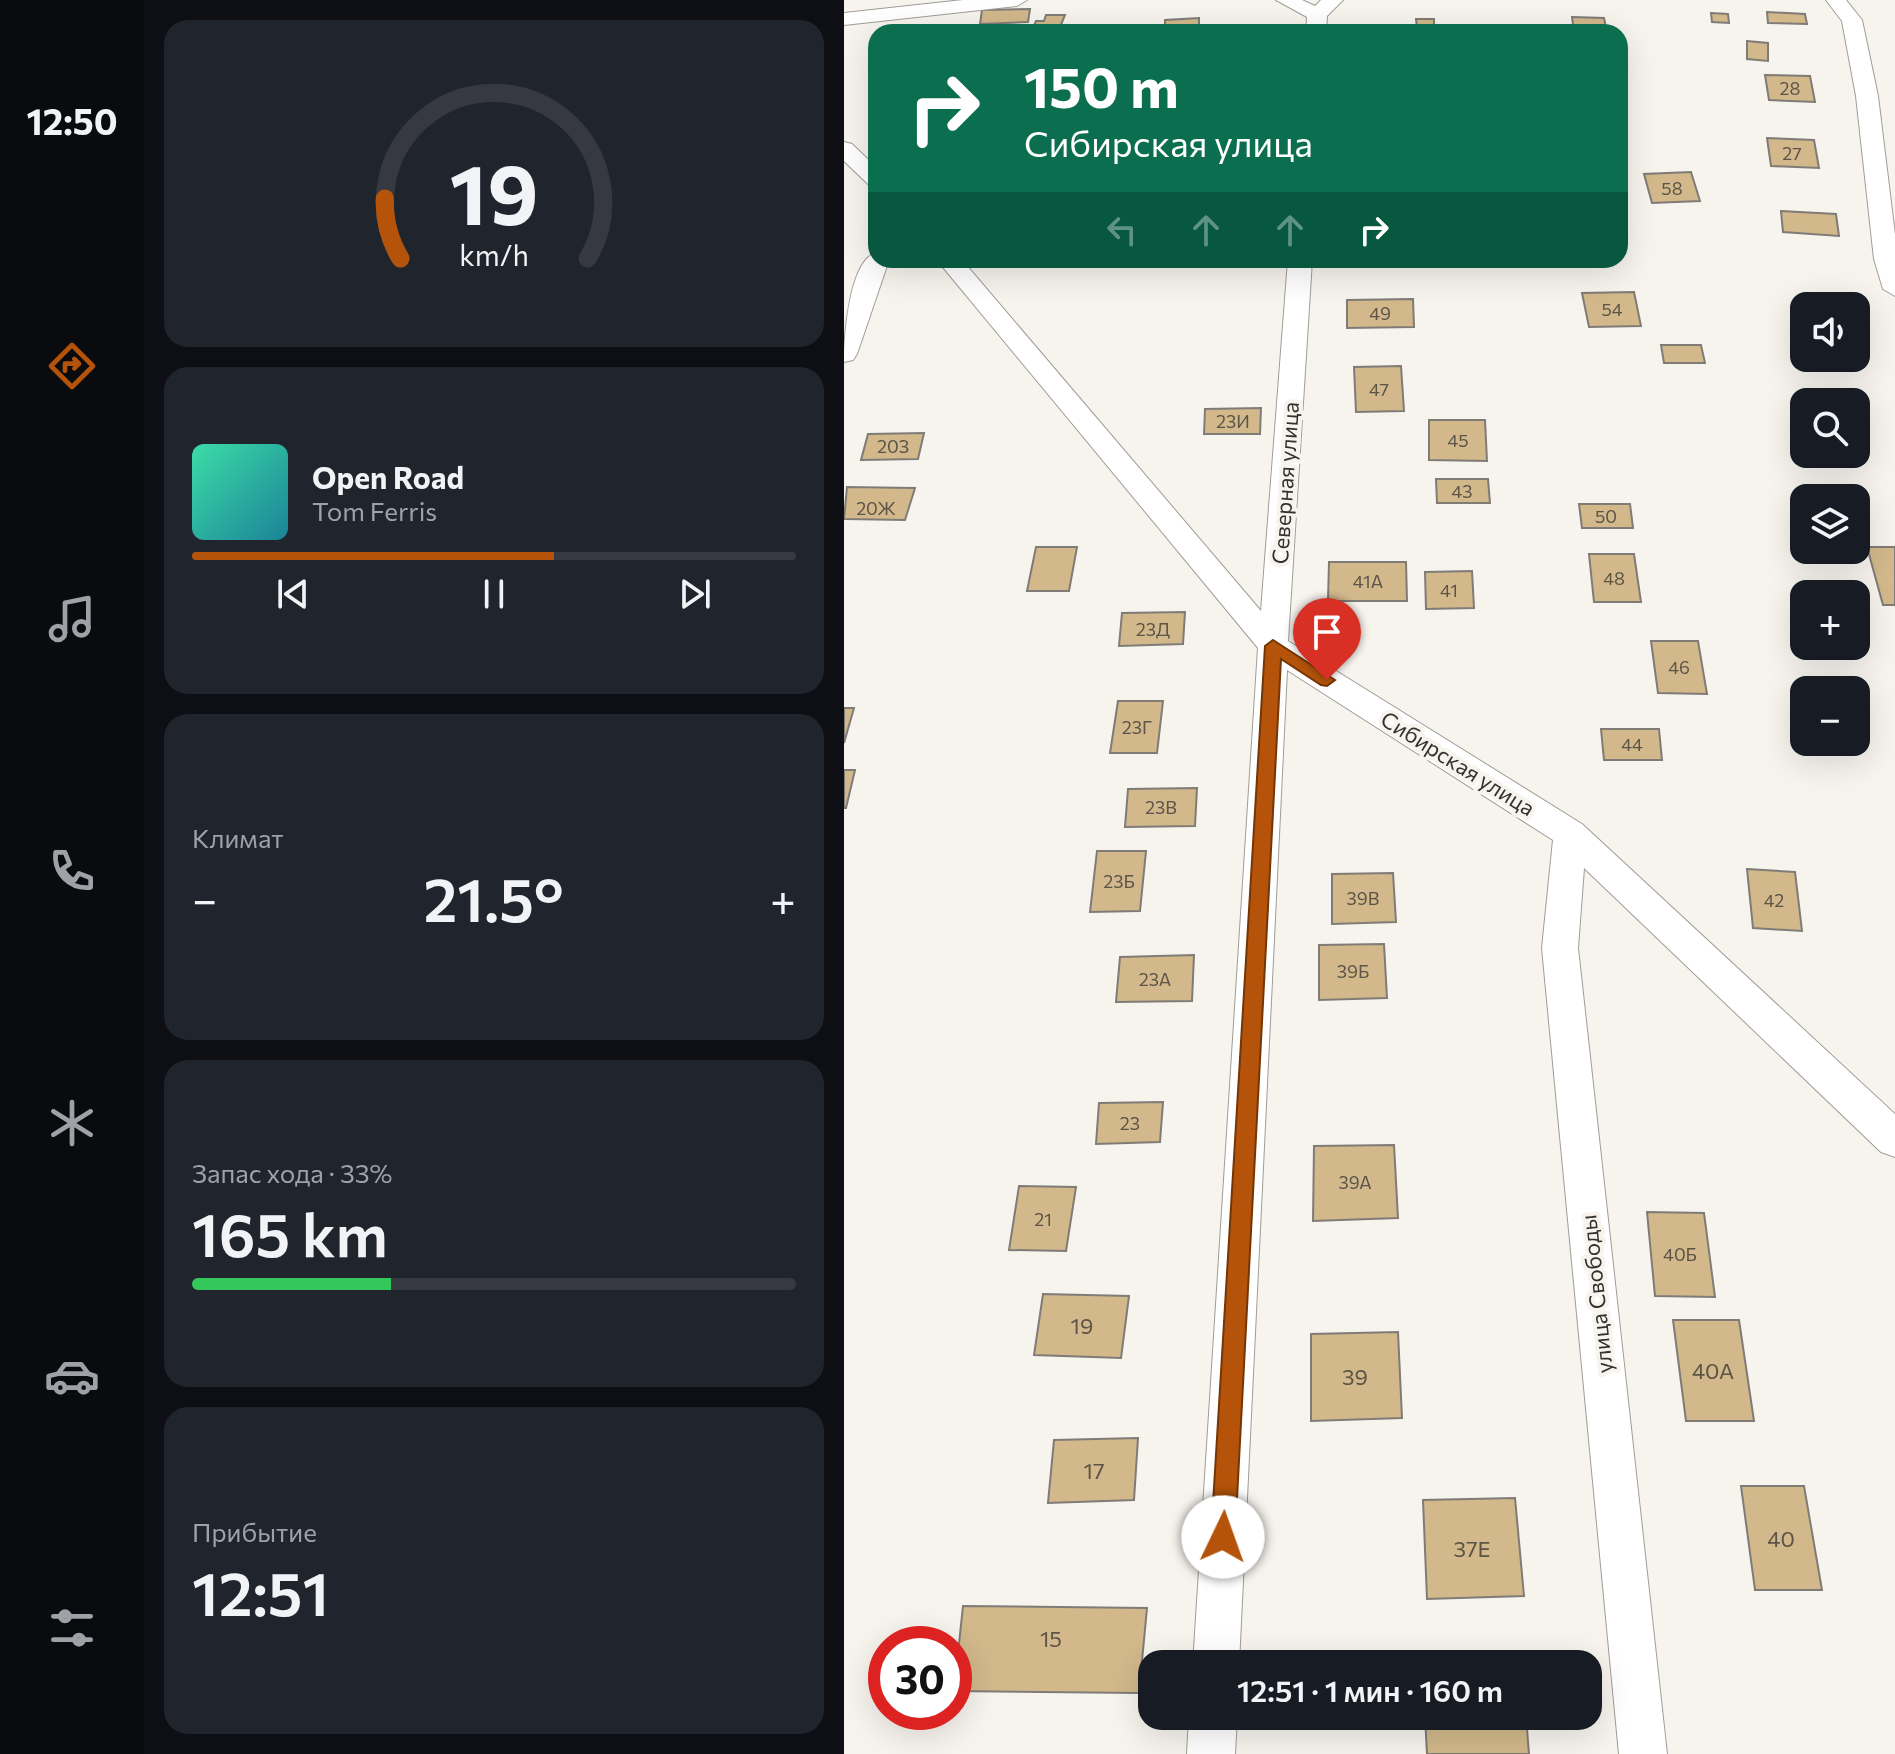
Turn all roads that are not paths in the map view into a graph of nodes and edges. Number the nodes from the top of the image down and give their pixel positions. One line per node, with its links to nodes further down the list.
1 (1017, 0): 4 (street)
2 (1286, 0): 5 (street)
3 (1836, 0): 10 (street)
4 (940, 11): 6 (street); 7 (street)
5 (1322, 15)
6 (844, 19)
7 (937, 24)
8 (844, 149): 9 (street)
9 (868, 172)
10 (1885, 177): 14 (street)
11 (874, 268): 15 (street)
12 (956, 268): 16 (street, Сибирская улица)
13 (1299, 268): 16 (street, Северная улица)
14 (1895, 289)
15 (844, 354)
16 (1273, 646): 17 (street, Сибирская улица); 19 (street, Северная улица)
17 (1570, 834): 18 (street, Сибирская улица); 22 (street, улица Свободы)
18 (1895, 1139)
19 (1217, 1650)
20 (1212, 1730): 21 (street)
21 (1211, 1754)
22 (1643, 1754)

